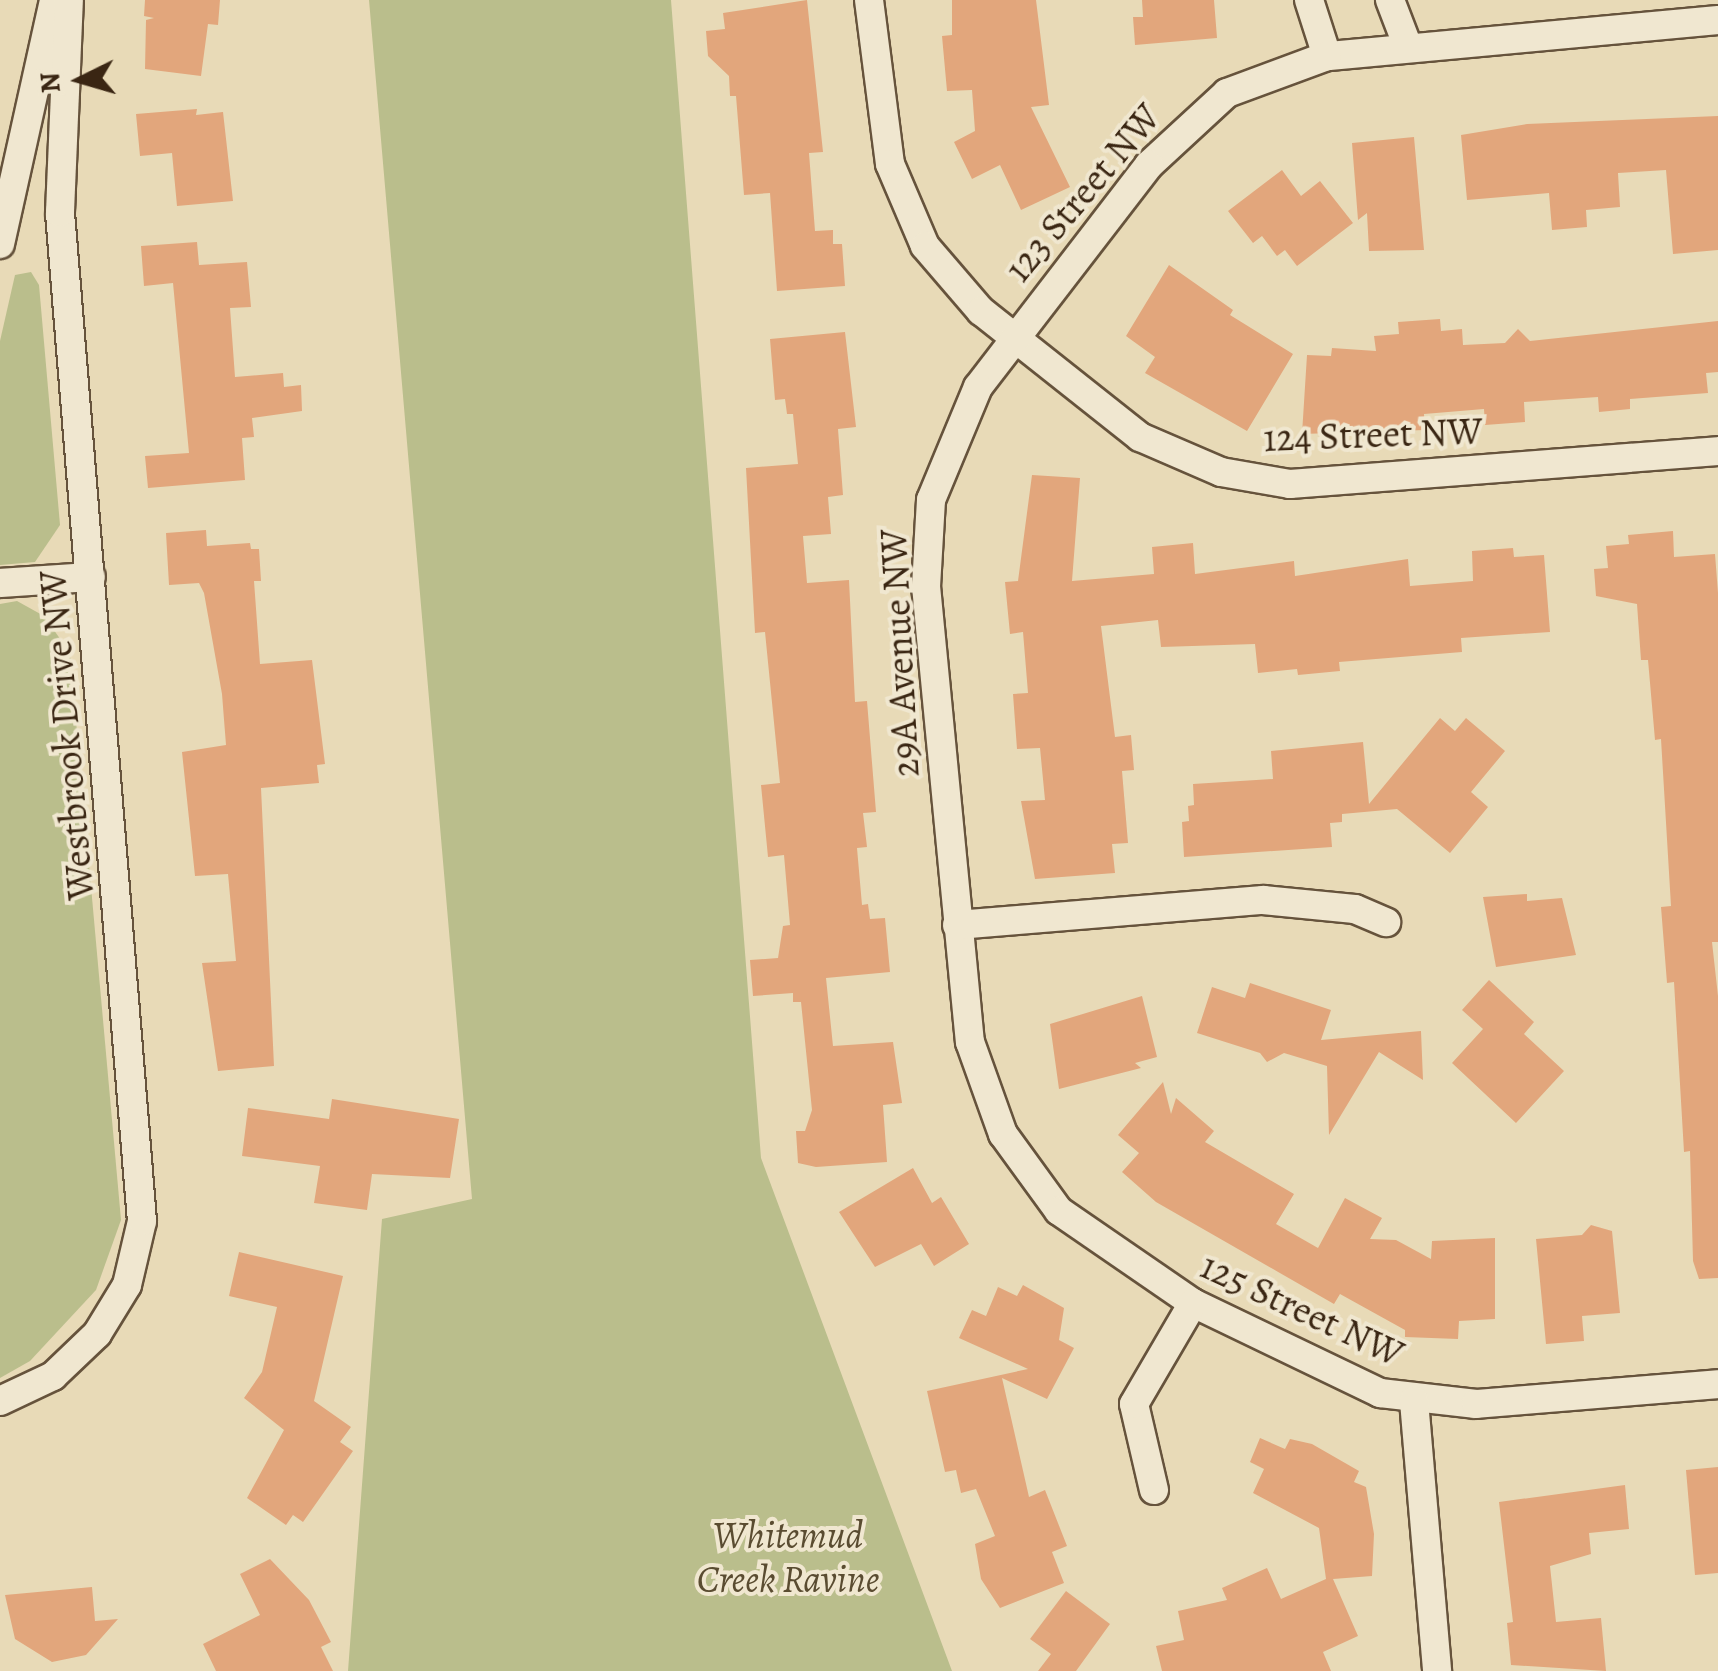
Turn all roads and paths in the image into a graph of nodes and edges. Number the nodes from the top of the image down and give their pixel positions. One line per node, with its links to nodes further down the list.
1 (54, 0): 9 (street)
2 (68, 0): 12 (street, Westbrook Drive NW)
3 (869, 0): 10 (street, 124 Street NW)
4 (1309, 0): 8 (street)
5 (1390, 0): 7 (street)
6 (1718, 20): 7 (street, 123 Street NW)
7 (1408, 46): 8 (street, 123 Street NW)
8 (1327, 56): 10 (street, 123 Street NW)
9 (0, 244)
10 (1012, 338): 11 (street, 124 Street NW); 15 (street, 29A Avenue NW)
11 (1718, 450)
12 (91, 577): 13 (street); 20 (street, Westbrook Drive NW)
13 (0, 582)
14 (1386, 922): 15 (street)
15 (956, 925): 16 (street, 29A Avenue NW)
16 (1019, 1164): 17 (street, 125 Street NW)
17 (1193, 1303): 19 (street, 125 Street NW); 21 (street)
18 (1718, 1384): 19 (street, 125 Street NW)
19 (1414, 1401): 22 (street)
20 (0, 1402)
21 (1154, 1490)
22 (1437, 1671)

